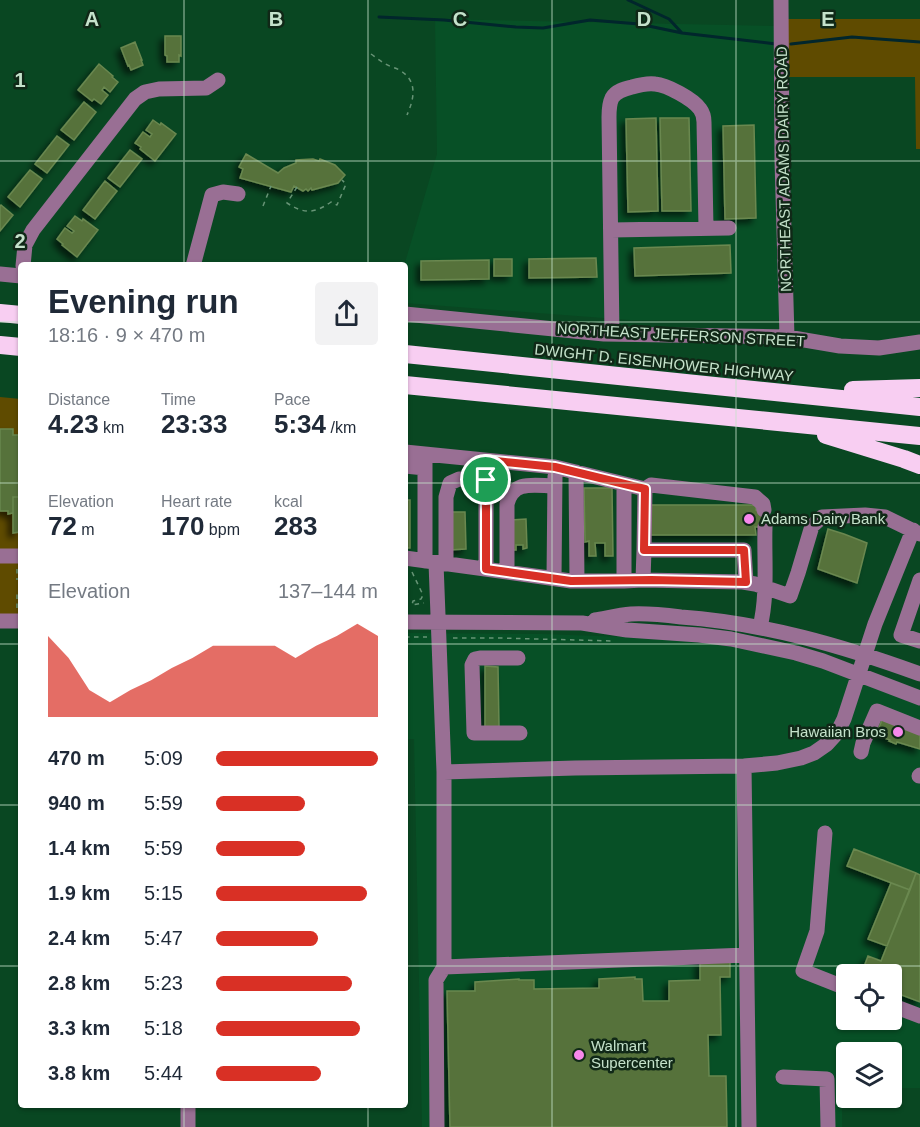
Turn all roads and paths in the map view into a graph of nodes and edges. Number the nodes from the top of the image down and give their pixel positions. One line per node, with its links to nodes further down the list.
1 (781, 0): 23 (street, NORTHEAST ADAMS DAIRY ROAD)
2 (371, 54): 4 (path)
3 (218, 80): 15 (street)
4 (407, 115)
5 (342, 180): 6 (path)
6 (346, 184): 8 (path); 9 (path)
7 (271, 186): 11 (path)
8 (297, 187)
9 (350, 187)
10 (238, 194): 16 (street)
11 (263, 206)
12 (706, 228): 13 (street); 14 (street); 14 (street)
13 (729, 228)
14 (611, 230): 22 (street)
15 (23, 262)
16 (194, 262)
17 (0, 274): 18 (street)
18 (18, 276)
19 (0, 313): 21 (highway)
20 (408, 314): 22 (street, NORTHEAST JEFFERSON STREET)
21 (18, 315)
22 (612, 334): 23 (street, NORTHEAST JEFFERSON STREET)
23 (787, 337): 24 (street, NORTHEAST JEFFERSON STREET)
24 (920, 342)
25 (0, 345): 26 (highway)
26 (18, 347)
27 (408, 354): 30 (highway, DWIGHT D. EISENHOWER HIGHWAY)
28 (408, 385): 32 (highway)
29 (920, 388): 30 (highway)
30 (760, 391): 31 (highway, DWIGHT D. EISENHOWER HIGHWAY)
31 (920, 407)
32 (784, 423): 33 (highway); 38 (highway)
33 (920, 436)
34 (408, 453): 36 (street)
35 (486, 460): 36 (street); 39 (street); 41 (street)
36 (425, 461): 37 (street); 52 (street)
37 (408, 465)
38 (920, 465)
39 (555, 467): 40 (street); 43 (street)
40 (576, 472): 42 (street); 61 (street)
41 (486, 480): 52 (street); 54 (street)
42 (624, 483): 44 (street); 62 (street)
43 (555, 486): 56 (street); 57 (street)
44 (645, 489): 45 (street); 48 (street)
45 (764, 510)
46 (765, 527): 64 (street)
47 (917, 532): 64 (street); 79 (street)
48 (644, 550): 59 (street); 63 (street)
49 (0, 556): 50 (street)
50 (18, 559)
51 (408, 562): 52 (street)
52 (436, 563): 54 (street); 71 (street)
53 (408, 564): 66 (path)
54 (486, 569): 56 (street)
55 (18, 570): 58 (path)
56 (507, 572): 57 (street)
57 (554, 578): 61 (street)
58 (17, 580)
59 (643, 580): 62 (street); 63 (street)
60 (920, 580): 77 (street)
61 (577, 581): 62 (street)
62 (624, 581)
63 (746, 582): 64 (street)
64 (764, 588): 73 (street)
65 (17, 591): 67 (path)
66 (426, 603)
67 (18, 604)
68 (18, 616): 69 (street)
69 (0, 621)
70 (408, 622): 71 (street)
71 (438, 622): 72 (street); 88 (street)
72 (582, 623): 73 (street); 82 (street)
73 (760, 627): 79 (street)
74 (408, 637): 75 (path)
75 (416, 637)
76 (464, 638): 78 (path)
77 (920, 641)
78 (617, 642)
79 (866, 655): 81 (street); 82 (street)
80 (518, 658): 85 (street)
81 (920, 674)
82 (859, 675): 83 (street); 87 (street)
83 (920, 698)
84 (920, 728): 86 (street)
85 (520, 733)
86 (861, 752)
87 (744, 766): 88 (street); 90 (street)
88 (444, 772): 91 (street)
89 (825, 833): 92 (street)
90 (746, 955): 91 (street); 99 (street)
91 (444, 967): 98 (street)
92 (836, 984)
93 (902, 1009): 94 (street)
94 (920, 1016)
95 (783, 1077): 100 (street)
96 (188, 1108): 97 (street)
97 (188, 1127)
98 (437, 1127)
99 (749, 1127)
100 (828, 1127)

